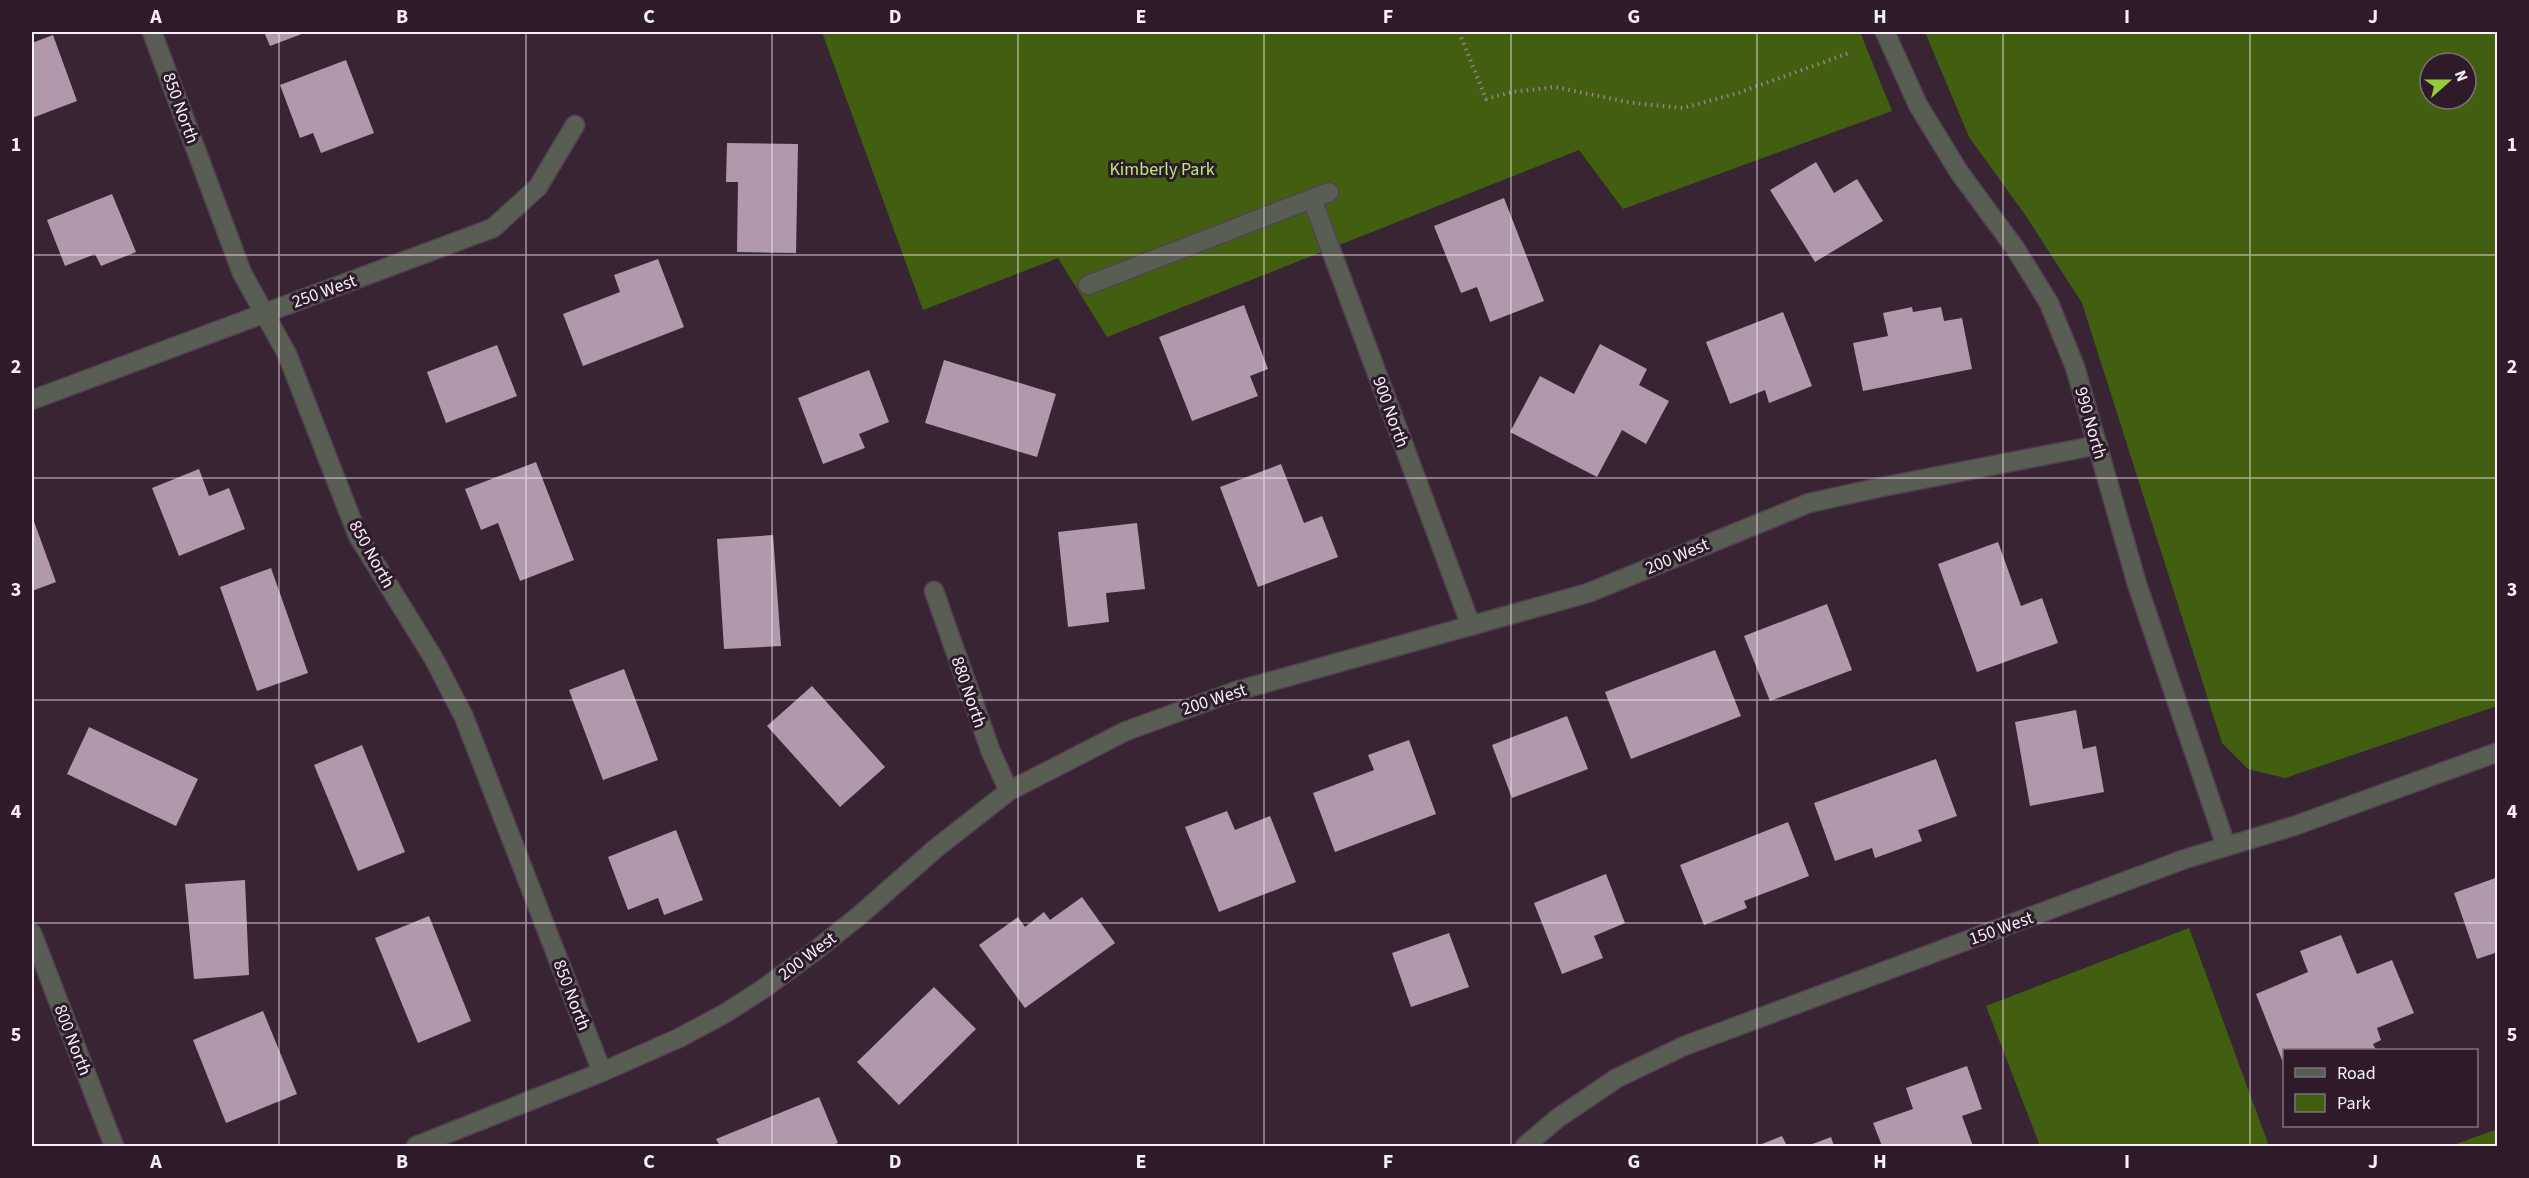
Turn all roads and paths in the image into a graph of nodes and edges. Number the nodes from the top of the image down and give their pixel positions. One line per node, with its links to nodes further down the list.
1 (152, 32): 7 (street, 850 North)
2 (1459, 32): 4 (path)
3 (1886, 32): 9 (street, 990 North)
4 (1849, 53)
5 (575, 125): 7 (street, 250 West)
6 (1088, 285): 11 (street, 900 North)
7 (264, 313): 8 (street, 250 West); 16 (street, 850 North)
8 (32, 400)
9 (2098, 445): 11 (street, 200 West); 14 (street, 990 North)
10 (934, 591): 13 (street, 880 North)
11 (1471, 626): 13 (street, 200 West)
12 (2498, 752): 14 (street, 150 West)
13 (1009, 791): 16 (street, 200 West)
14 (2226, 846): 19 (street, 150 West)
15 (32, 933): 17 (street, 800 North)
16 (602, 1072): 18 (street, 200 West)
17 (114, 1146)
18 (416, 1146)
19 (1525, 1146)

